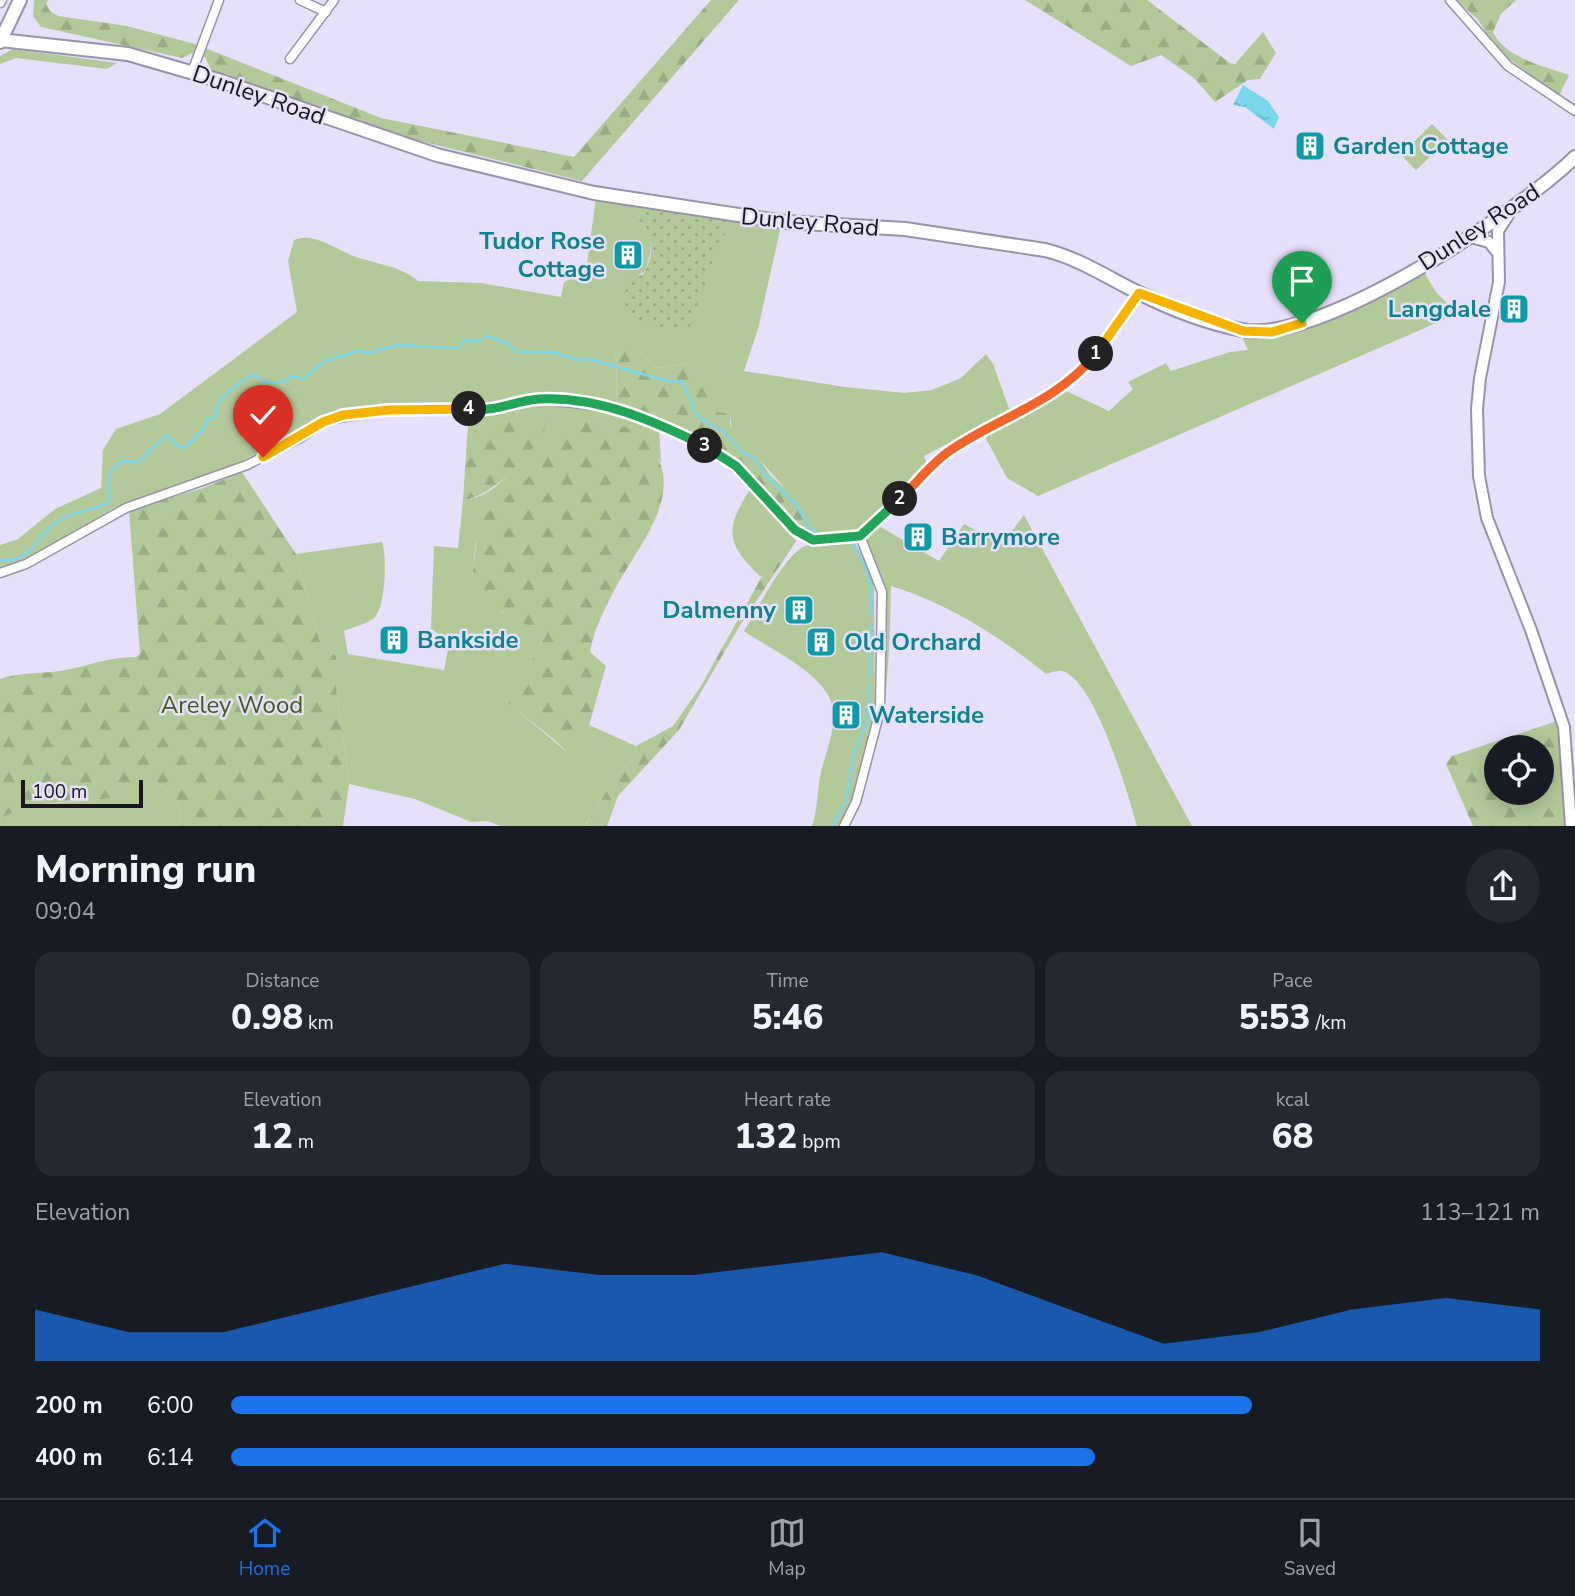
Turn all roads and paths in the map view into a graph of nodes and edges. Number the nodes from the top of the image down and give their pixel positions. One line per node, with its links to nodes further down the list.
1 (20, 0): 7 (main road)
2 (219, 0): 9 (street)
3 (300, 0): 6 (street)
4 (334, 0): 6 (street)
5 (1450, 0): 10 (street)
6 (326, 12): 8 (street)
7 (0, 41): 9 (main road, Dunley Road)
8 (290, 59)
9 (192, 72): 15 (main road, Dunley Road)
10 (1575, 111)
11 (1575, 157): 12 (main road, Dunley Road)
12 (1510, 212): 13 (main road, Dunley Road); 14 (street)
13 (1471, 237): 14 (street); 15 (main road, Dunley Road)
14 (1497, 252): 19 (street)
15 (1139, 293): 16 (street)
16 (860, 536): 17 (street); 18 (street)
17 (0, 573)
18 (845, 826)
19 (1571, 826)

